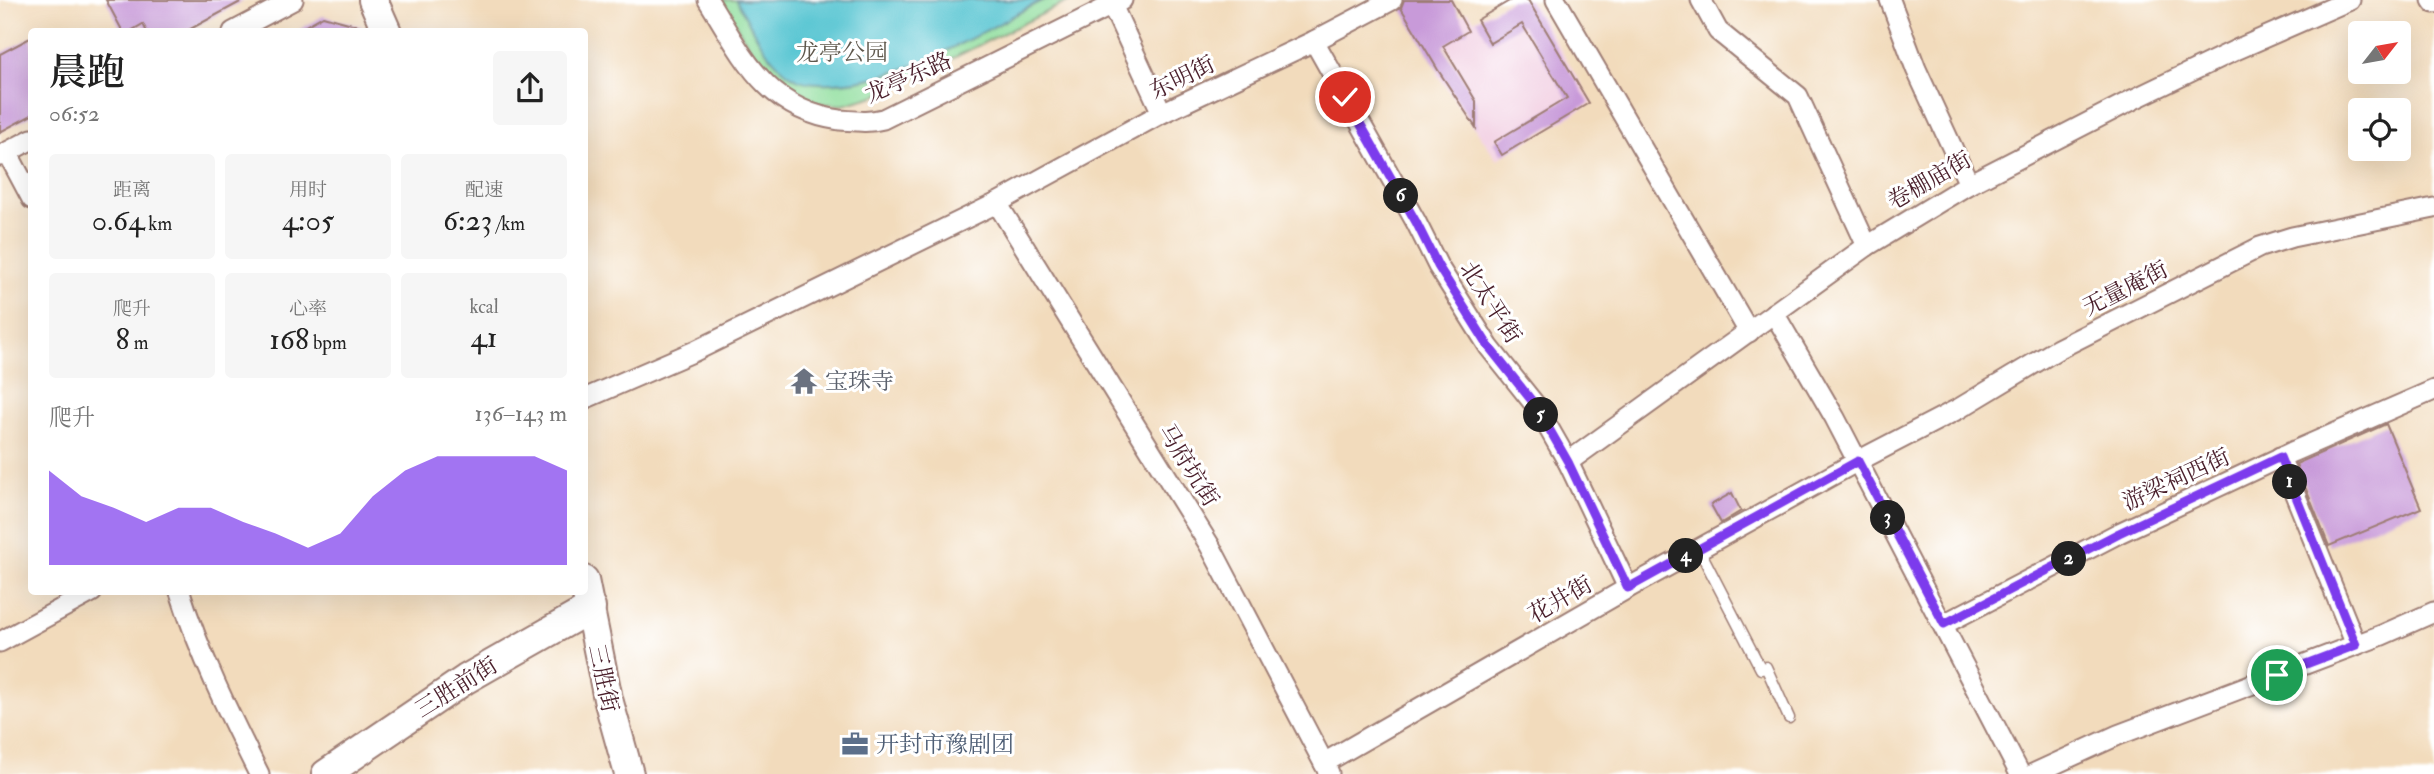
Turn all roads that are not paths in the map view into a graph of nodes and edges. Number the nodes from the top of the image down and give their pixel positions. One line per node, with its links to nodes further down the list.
1 (293, 0): 10 (street)
2 (373, 0): 11 (street)
3 (708, 0): 9 (street, 龙亭东路)
4 (1392, 0): 12 (street, 东明街)
5 (1556, 0): 22 (street)
6 (1701, 0): 20 (street)
7 (1890, 0): 16 (street)
8 (2350, 0): 16 (street, 卷棚庙街)
9 (1117, 2): 13 (street)
10 (240, 28)
11 (385, 28)
12 (1314, 41): 13 (street, 东明街); 27 (street, 北太平街)
13 (1161, 113): 18 (street, 东明街)
14 (28, 141): 15 (street)
15 (3, 154): 17 (street)
16 (1969, 184): 20 (street, 卷棚庙街)
17 (28, 193)
18 (997, 203): 24 (street, 东明街); 39 (street, 马府坑街)
19 (2434, 208): 26 (street, 无量庵街)
20 (1867, 246): 21 (street, 卷棚庙街)
21 (1774, 313): 22 (street, 卷棚庙街); 26 (street)
22 (1749, 332): 27 (street, 卷棚庙街)
23 (2434, 390): 25 (street, 游梁祠西街)
24 (588, 398)
25 (2280, 457): 35 (street, 游梁祠西街); 37 (street)
26 (1858, 461): 28 (street, 花井街); 35 (street)
27 (1568, 462): 29 (street, 北太平街)
28 (1699, 549): 29 (street, 花井街); 38 (lane)
29 (1628, 588): 39 (street, 花井街)
30 (86, 595): 36 (street)
31 (181, 595): 40 (street)
32 (588, 595): 33 (street, 三胜街)
33 (591, 608): 41 (street, 三胜前街); 42 (street, 三胜街)
34 (2434, 612): 37 (street)
35 (1944, 624): 43 (street)
36 (0, 642)
37 (2356, 645): 44 (street)
38 (1789, 718)
39 (1327, 768)
40 (259, 774)
41 (326, 774)
42 (629, 774)
43 (2020, 774)
44 (2033, 774)

